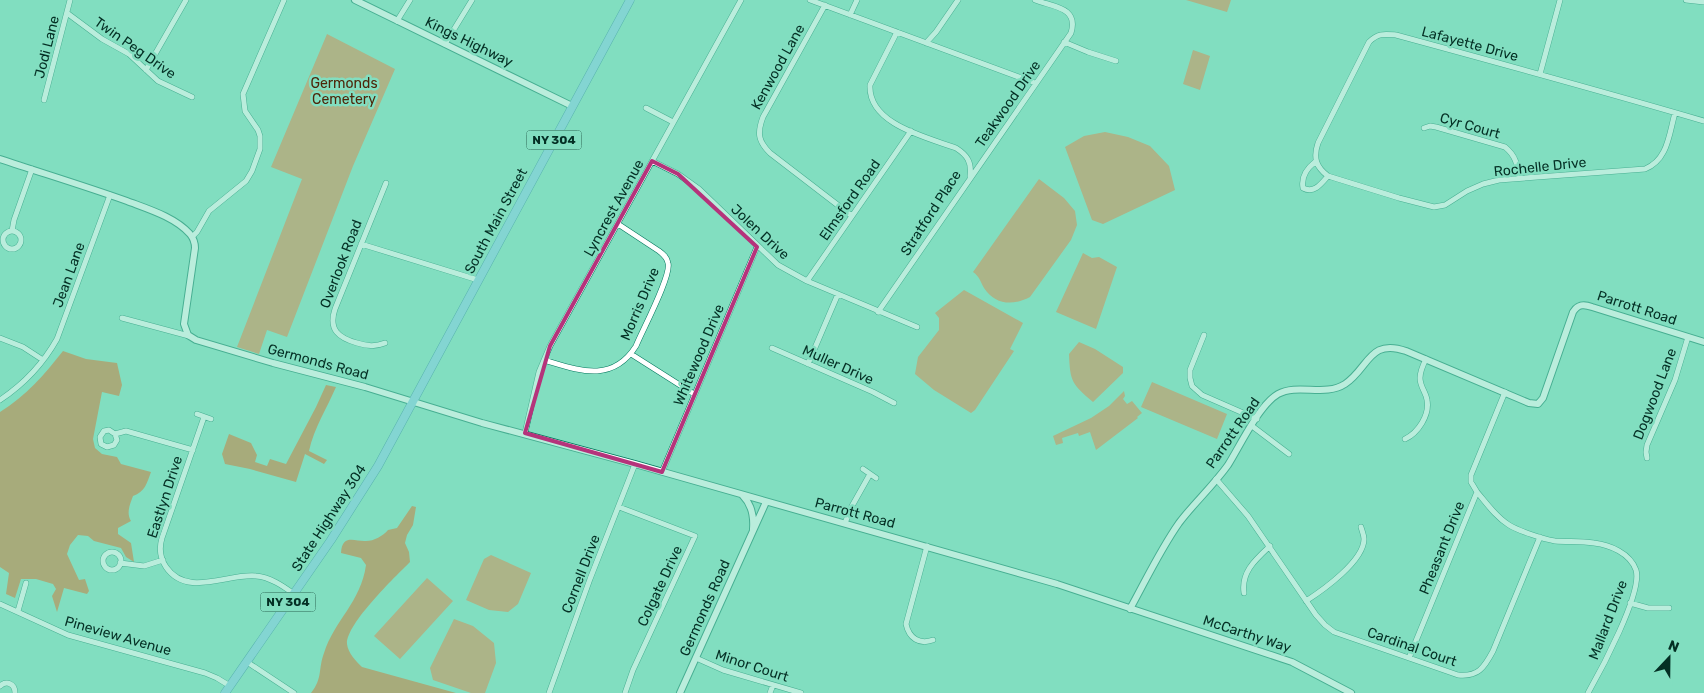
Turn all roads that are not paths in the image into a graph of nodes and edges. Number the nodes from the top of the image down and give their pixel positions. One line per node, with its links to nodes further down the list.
1 (70, 0): 17 (street, Jodi Lane)
2 (186, 0): 25 (street)
3 (284, 0): 49 (street)
4 (355, 0): 19 (street, Kings Highway)
5 (410, 0): 19 (street)
6 (472, 0): 23 (street)
7 (630, 0): 30 (main road, South Main Street / NY 304)
8 (741, 0): 34 (street, Lyncrest Avenue)
9 (810, 0): 16 (street)
10 (857, 0): 18 (street)
11 (958, 0): 21 (street)
12 (1035, 0): 22 (street, Teakwood Drive)
13 (1560, 0): 26 (street)
14 (1686, 0): 15 (street)
15 (1704, 2)
16 (825, 5): 18 (street); 46 (street, Kenwood Lane)
17 (67, 12): 25 (street, Twin Peg Drive); 29 (street, Jodi Lane)
18 (850, 15): 20 (street)
19 (397, 21): 23 (street, Kings Highway)
20 (897, 32): 21 (street); 36 (street, Stratford Place)
21 (926, 42): 27 (street)
22 (1064, 42): 24 (street); 27 (street, Teakwood Drive)
23 (445, 44): 30 (street, Kings Highway)
24 (1116, 61)
25 (146, 70): 28 (street, Twin Peg Drive)
26 (1540, 74): 32 (street, Lafayette Drive); 39 (street, Lafayette Drive)
27 (1035, 83): 43 (street, Teakwood Drive)
28 (192, 97)
29 (44, 100)
30 (572, 106): 52 (main road, South Main Street / NY 304)
31 (646, 108): 34 (street)
32 (1675, 113): 33 (street, Lafayette Drive); 42 (street, Rochelle Drive)
33 (1704, 121)
34 (673, 122): 38 (street, Lyncrest Avenue)
35 (1424, 128): 42 (street, Cyr Court)
36 (911, 131): 43 (street, Stratford Place); 46 (street, Elmsford Road)
37 (0, 159): 40 (street)
38 (652, 161): 47 (street, Lyncrest Avenue); 51 (street, Jolen Drive)
39 (1316, 162): 41 (street, Rochelle Drive); 41 (street)
40 (32, 169): 45 (street); 48 (street)
41 (1328, 176): 42 (street, Rochelle Drive)
42 (1519, 178)
43 (970, 179): 55 (street, Stratford Place)
44 (386, 183): 50 (street, Overlook Road)
45 (110, 195): 49 (street); 67 (street, Jean Lane)
46 (852, 216): 53 (street, Elmsford Road)
47 (618, 224): 65 (street, Morris Drive); 68 (street, Lyncrest Avenue)
48 (12, 231)
49 (192, 237): 59 (street)
50 (361, 244): 52 (street); 63 (street, Overlook Road)
51 (758, 247): 53 (street, Jolen Drive); 71 (street, Whitewood Drive)
52 (478, 280): 73 (main road, South Main Street / NY 304)
53 (808, 281): 54 (street, Jolen Drive)
54 (838, 294): 55 (street, Jolen Drive); 69 (street)
55 (878, 312): 57 (street, Jolen Drive)
56 (122, 318): 59 (street)
57 (917, 327)
58 (1204, 335): 77 (street)
59 (189, 336): 73 (street, Germonds Road)
60 (1688, 337): 62 (street, Parrott Road); 70 (street, Parrott Road); 85 (street, Dogwood Lane)
61 (0, 338): 67 (street)
62 (1704, 342)
63 (385, 343)
64 (772, 348): 69 (street, Muller Drive)
65 (631, 354): 68 (street, Morris Drive); 71 (street)
66 (1426, 359): 70 (street, Parrott Road); 77 (street, Parrott Road); 82 (street)
67 (43, 360): 72 (street)
68 (544, 360): 80 (street, Lyncrest Avenue)
69 (808, 364): 74 (street, Muller Drive)
70 (1505, 392): 92 (street, Pheasant Drive)
71 (694, 394): 88 (street, Whitewood Drive)
72 (0, 400)
73 (413, 402): 80 (street, Germonds Road); 106 (main road, State Highway 304 / NY 304)
74 (894, 403)
75 (197, 414): 76 (street)
76 (204, 417): 78 (street); 83 (street, Eastlyn Drive)
77 (1257, 418): 79 (street, Parrott Road)
78 (211, 419)
79 (1252, 426): 84 (street); 91 (street, Parrott Road)
80 (525, 433): 86 (street, Germonds Road)
81 (115, 434): 83 (street)
82 (1405, 440)
83 (192, 450): 102 (street, Eastlyn Drive)
84 (1289, 454)
85 (1647, 458)
86 (635, 464): 88 (street, Germonds Road); 95 (street, Cornell Drive)
87 (863, 469): 89 (street)
88 (662, 472): 93 (street, Germonds Road)
89 (870, 474): 90 (street); 96 (street)
90 (876, 478)
91 (1216, 480): 101 (street, Cardinal Court); 111 (street, Parrott Road)
92 (1477, 492): 99 (street); 115 (street, Pheasant Drive)
93 (740, 494): 94 (street, Germonds Road); 98 (street, Germonds Road)
94 (766, 502): 96 (street, Parrott Road); 98 (street, Germonds Road)
95 (619, 507): 122 (street, Cornell Drive); 123 (street, Colgate Drive)
96 (845, 523): 100 (street, Parrott Road)
97 (1361, 528): 107 (street)
98 (752, 534): 114 (street, Germonds Road)
99 (1540, 536): 108 (street, Mallard Drive); 115 (street, Cardinal Court)
100 (927, 546): 111 (street, Parrott Road); 113 (street)
101 (1270, 546): 105 (street); 107 (street, Cardinal Court)
102 (163, 560): 103 (street); 106 (street, Eastlyn Drive)
103 (120, 563)
104 (26, 583): 112 (street)
105 (1244, 593)
106 (294, 594): 116 (main road, State Highway 304 / NY 304)
107 (1306, 601): 115 (street, Cardinal Court)
108 (1630, 603): 110 (street); 128 (street, Mallard Drive)
109 (0, 604): 112 (street, Pineview Avenue)
110 (1669, 608)
111 (1130, 609): 127 (street, McCarthy Way)
112 (18, 611): 119 (street, Pineview Avenue)
113 (933, 640)
114 (696, 658): 117 (street, Minor Court); 124 (street, Germonds Road)
115 (1410, 658)
116 (247, 662): 119 (main road, State Highway 304 / NY 304); 121 (street)
117 (773, 684): 125 (street); 126 (street, Minor Court)
118 (0, 686): 120 (street)
119 (228, 690)
120 (15, 693)
121 (294, 693)
122 (549, 693)
123 (625, 693)
124 (680, 693)
125 (770, 693)
126 (801, 693)
127 (1352, 693)
128 (1588, 693)

